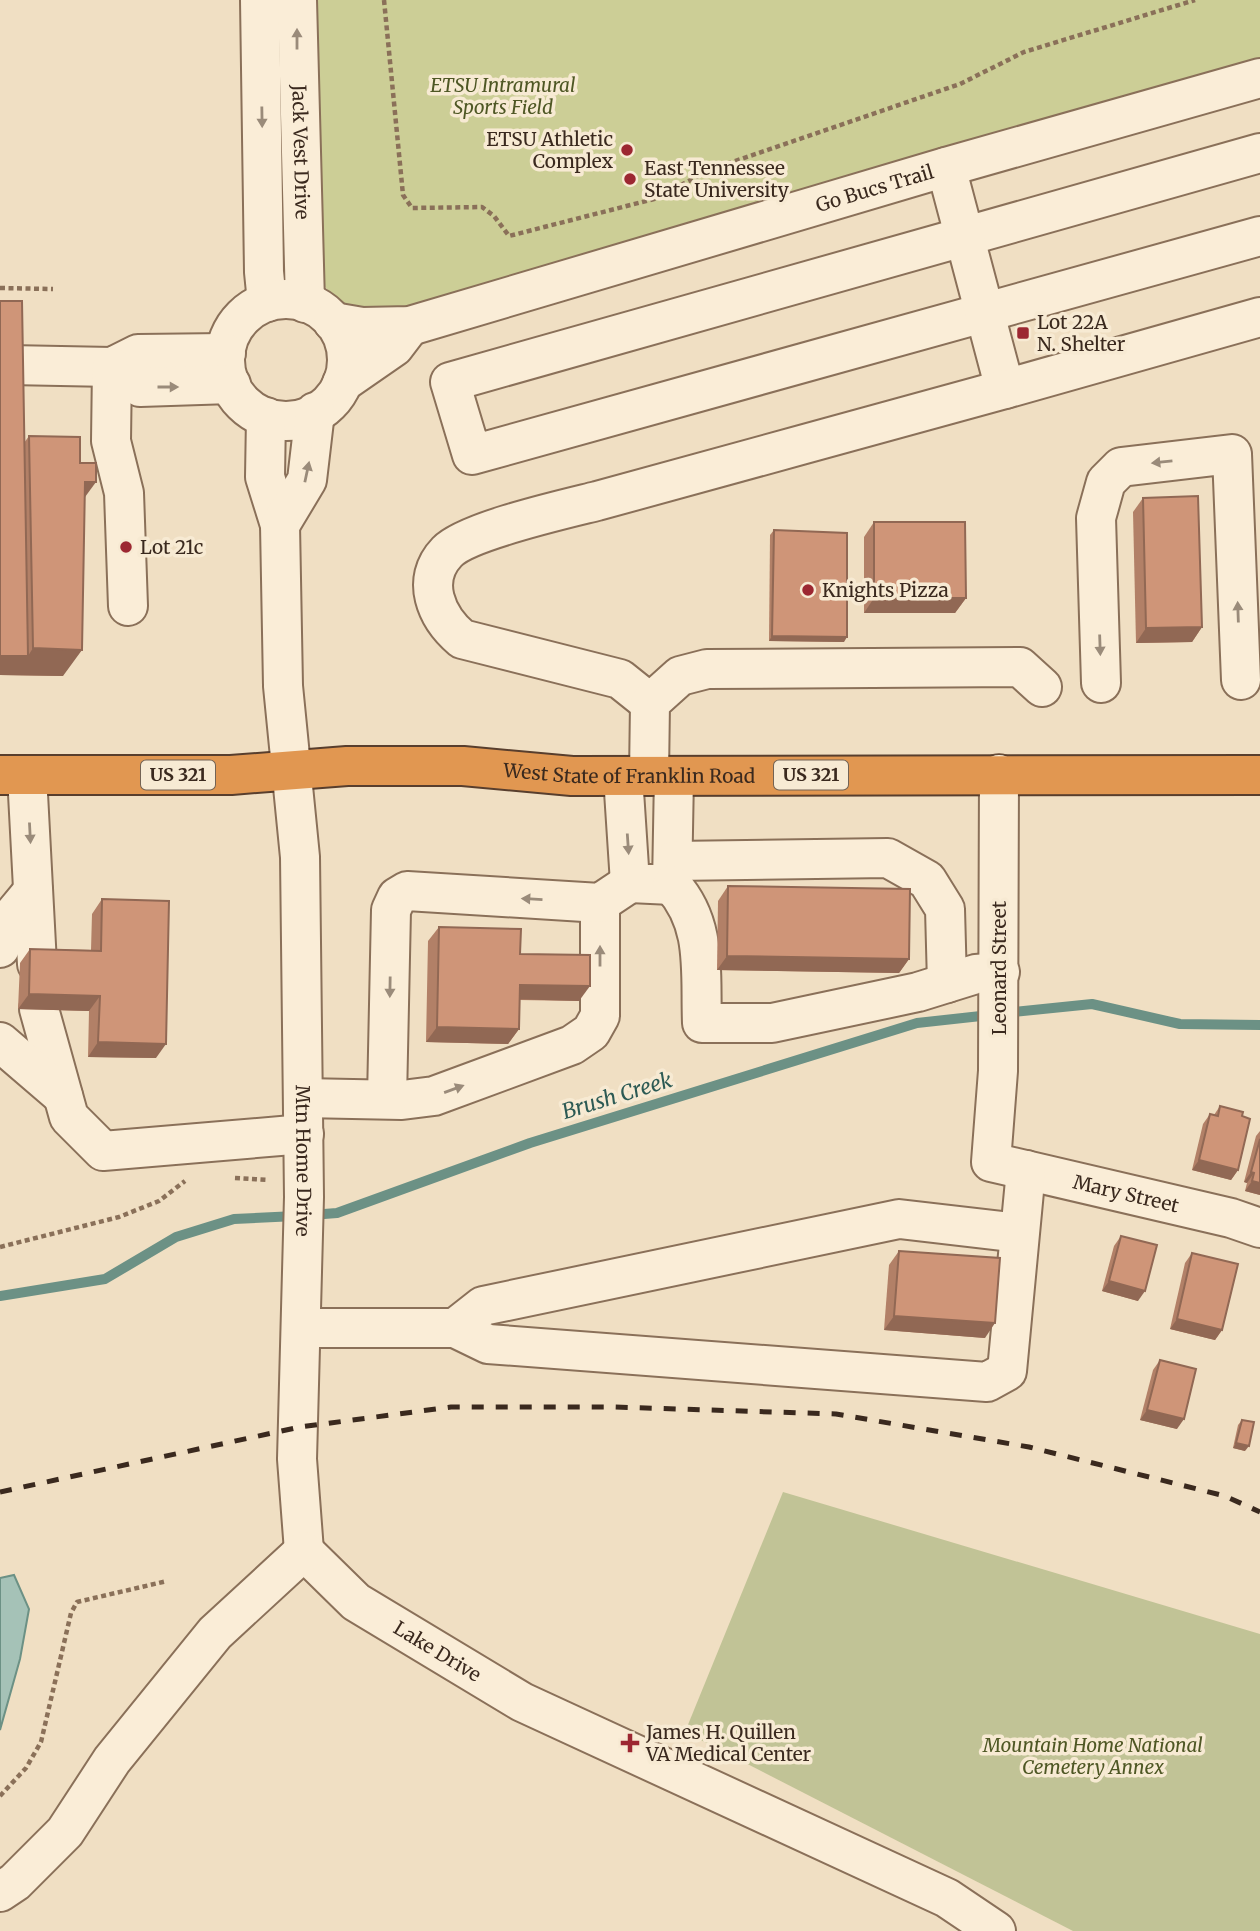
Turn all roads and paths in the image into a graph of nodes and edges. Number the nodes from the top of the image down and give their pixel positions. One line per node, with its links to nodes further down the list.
1 (260, 0): 12 (street, Jack Vest Drive, one-way to 12)
2 (297, 0): 13 (street, Jack Vest Drive, one-way to 2)
3 (384, 0): 4 (path)
4 (1195, 0)
5 (1260, 78): 7 (street, Go Bucs Trail)
6 (1260, 153): 8 (street)
7 (946, 167): 8 (street); 16 (street, Go Bucs Trail)
8 (964, 236): 14 (street); 14 (street)
9 (1260, 236): 14 (street)
10 (0, 288): 11 (path)
11 (52, 289)
12 (267, 302): 13 (street); 19 (street)
13 (319, 312): 16 (street, Go Bucs Trail); 20 (street)
14 (985, 313): 21 (street)
15 (1260, 317): 21 (street)
16 (410, 326): 20 (street)
17 (9, 365): 18 (street)
18 (112, 367): 19 (street); 26 (street)
19 (228, 368): 23 (street)
20 (342, 383): 22 (street)
21 (1005, 389): 30 (street)
22 (315, 412): 23 (street); 25 (street, one-way to 22)
23 (266, 417): 25 (street)
24 (1246, 453): 27 (street, one-way to 24); 28 (street, one-way to 28)
25 (280, 525): 31 (street)
26 (128, 606)
27 (1241, 680)
28 (1101, 683)
29 (1042, 687): 30 (street)
30 (650, 703): 35 (street)
31 (292, 770): 33 (highway, West State of Franklin Road / US 321); 35 (highway, West State of Franklin Road / US 321); 47 (street, Mtn Home Drive)
32 (999, 774): 34 (highway, West State of Franklin Road / US 321); 35 (highway, West State of Franklin Road / US 321); 42 (street, Leonard Street)
33 (13, 775): 37 (street, one-way to 37)
34 (1260, 775)
35 (649, 776): 36 (street); 38 (street, one-way to 38)
36 (673, 873): 38 (street); 41 (street); 41 (street)
37 (33, 891): 39 (street); 40 (street)
38 (615, 893): 46 (street, one-way to 38); 46 (street, one-way to 46)
39 (0, 948)
40 (37, 964)
41 (947, 983): 42 (street)
42 (1000, 985): 48 (street, Leonard Street)
43 (39, 1009): 45 (street)
44 (0, 1042): 45 (street)
45 (63, 1096): 47 (street)
46 (387, 1100): 47 (street)
47 (304, 1116): 51 (street, Mtn Home Drive)
48 (1009, 1166): 52 (street, Mary Street); 53 (street, Leonard Street)
49 (229, 1178): 51 (path)
50 (196, 1179): 54 (path)
51 (304, 1189): 55 (street, Mtn Home Drive)
52 (1260, 1228)
53 (1019, 1233): 56 (street); 56 (street, Leonard Street)
54 (0, 1247)
55 (301, 1328): 56 (street); 57 (street, Mtn Home Drive)
56 (455, 1328)
57 (304, 1551): 60 (street); 61 (street, Lake Drive)
58 (167, 1581): 59 (path)
59 (0, 1796)
60 (0, 1892)
61 (996, 1931)

